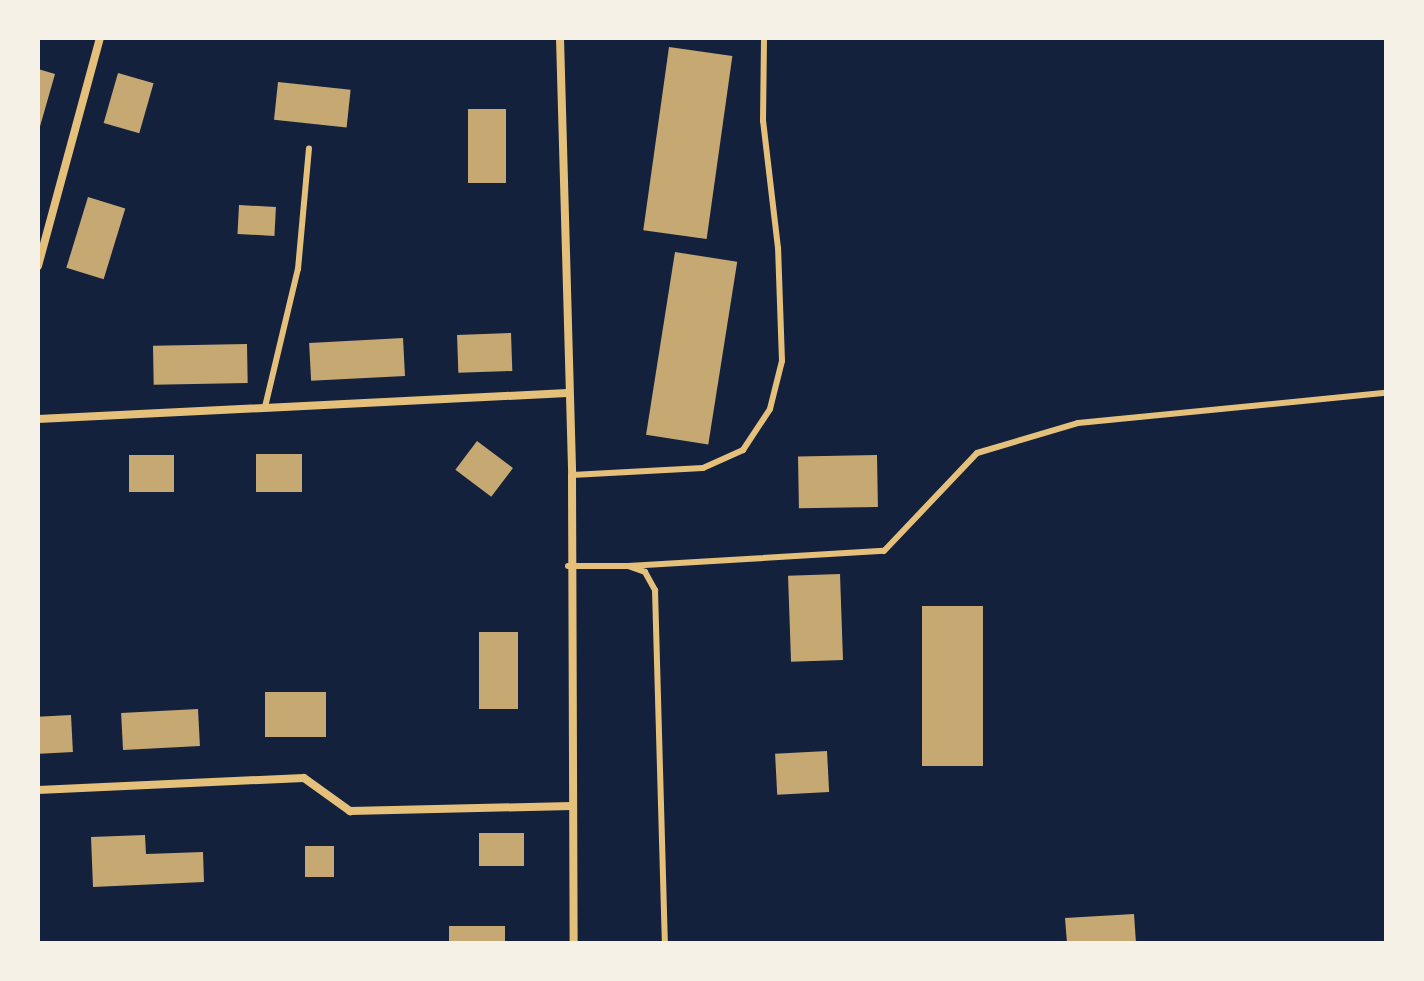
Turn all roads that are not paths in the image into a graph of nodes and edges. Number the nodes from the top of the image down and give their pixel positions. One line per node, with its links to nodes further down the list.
1 (100, 38): 5 (street)
2 (560, 38): 6 (street)
3 (764, 38): 10 (lane)
4 (309, 148): 8 (lane)
5 (38, 266)
6 (567, 393): 8 (street); 10 (street)
7 (1386, 393): 12 (lane)
8 (265, 407): 9 (street)
9 (38, 419)
10 (572, 475): 11 (street)
11 (568, 566): 12 (lane); 14 (street)
12 (628, 566): 16 (lane)
13 (38, 790): 14 (street)
14 (572, 806): 15 (street)
15 (574, 943)
16 (665, 943)

